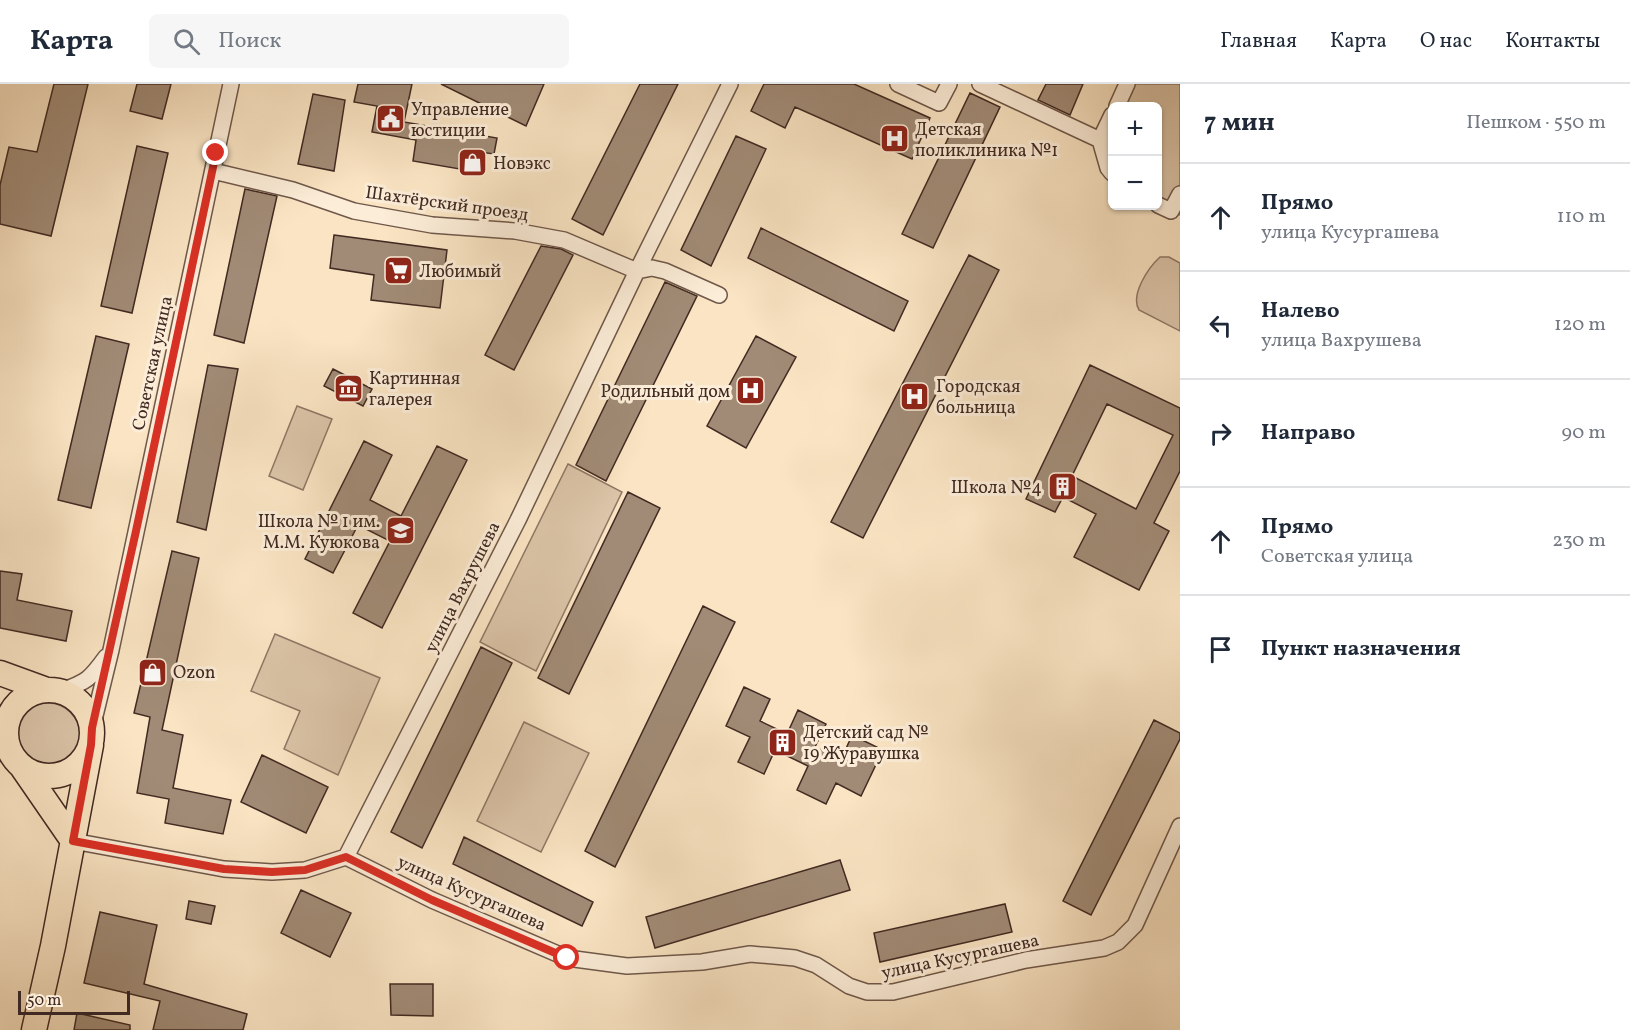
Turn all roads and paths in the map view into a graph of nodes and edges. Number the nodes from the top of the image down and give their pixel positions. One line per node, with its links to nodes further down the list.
1 (231, 84): 11 (street, Советская улица)
2 (730, 84): 14 (street, улица Вахрушева)
3 (898, 84): 4 (street)
4 (949, 84)
5 (981, 84): 9 (street)
6 (1127, 84): 7 (street)
7 (1118, 102)
8 (1108, 125): 9 (street)
9 (1100, 140): 10 (street)
10 (1108, 168)
11 (213, 171): 14 (street, Шахтёрский проезд); 16 (street, Советская улица)
12 (1180, 194): 13 (street)
13 (1162, 207)
14 (637, 271): 15 (street); 23 (street, улица Вахрушева)
15 (719, 295)
16 (111, 650): 18 (street); 19 (street, Советская улица)
17 (0, 673): 18 (main road)
18 (52, 690): 19 (main road); 20 (main road)
19 (92, 736): 20 (main road); 22 (main road)
20 (11, 754): 22 (main road)
21 (1180, 826): 23 (street, улица Кусургашева)
22 (73, 841): 23 (street); 24 (main road)
23 (346, 857)
24 (34, 1030)

